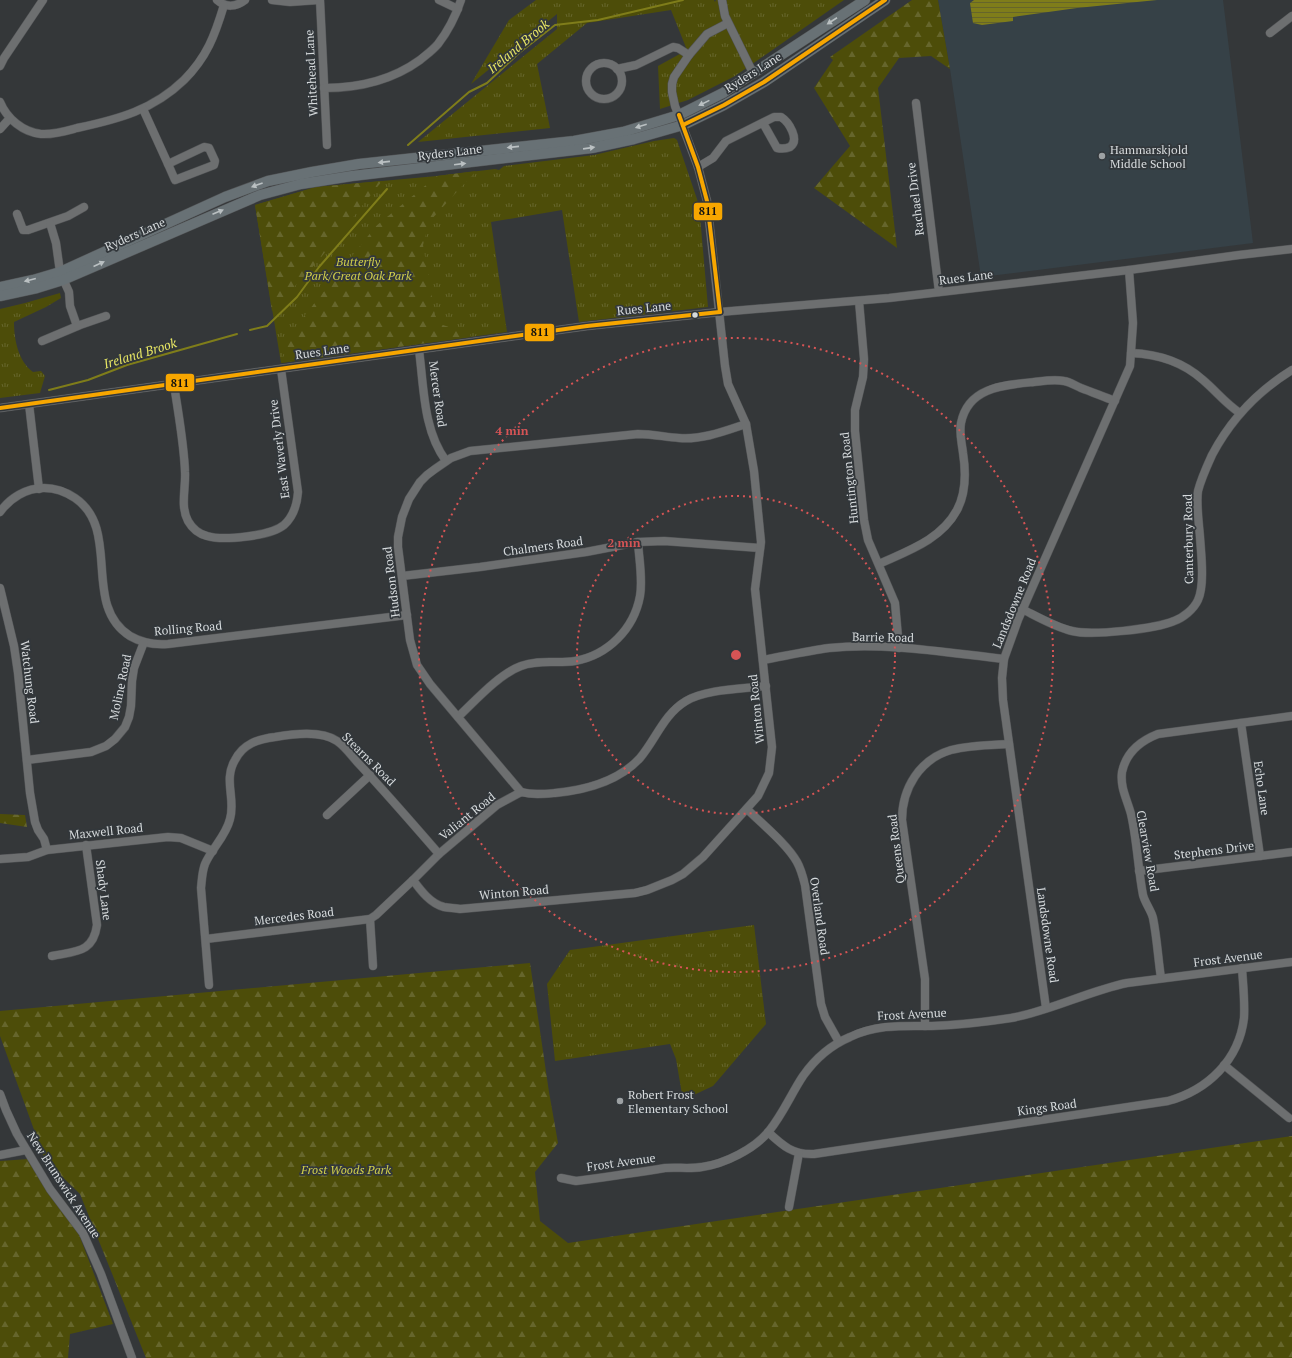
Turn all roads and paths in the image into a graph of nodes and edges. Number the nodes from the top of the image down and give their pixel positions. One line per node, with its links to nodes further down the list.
1 (245, 0): 10 (street)
2 (272, 0): 3 (street)
3 (320, 0): 19 (street, Whitehead Lane)
4 (439, 0): 11 (street)
5 (461, 0): 11 (street)
6 (722, 0): 13 (street)
7 (865, 0): 18 (main road, Ryders Lane, one-way to 18)
8 (885, 0): 26 (main road, Ryders Lane)
9 (39, 1): 16 (street)
10 (220, 2): 22 (street)
11 (458, 9): 19 (street)
12 (1292, 16): 14 (street)
13 (728, 23): 15 (street, Winton Road); 18 (street)
14 (1270, 33)
15 (689, 55): 17 (street); 23 (street, Winton Road)
16 (0, 66)
17 (617, 69): 17 (street)
18 (753, 73): 23 (main road, Ryders Lane, one-way to 23)
19 (324, 88): 28 (street, Whitehead Lane)
20 (0, 102): 24 (street)
21 (916, 103): 38 (street, Rachael Drive)
22 (144, 109): 24 (street); 29 (street)
23 (679, 115): 26 (street, Winton Road); 36 (main road, Ryders Lane, one-way to 36)
24 (10, 118): 27 (street)
25 (763, 123): 30 (street)
26 (683, 125): 30 (street, Winton Road); 36 (main road, Ryders Lane, one-way to 26)
27 (0, 129)
28 (327, 145)
29 (168, 164): 29 (street)
30 (698, 167): 41 (street, Winton Road)
31 (84, 207): 33 (street)
32 (17, 214): 33 (street)
33 (50, 223): 36 (street)
34 (1292, 249): 35 (street, Rues Lane)
35 (1129, 270): 38 (street, Rues Lane); 46 (street, Landsdowne Road)
36 (61, 276): 37 (main road, Ryders Lane, one-way to 37); 39 (main road, Ryders Lane); 43 (street)
37 (0, 287)
38 (939, 292): 40 (street, Rues Lane)
39 (0, 296)
40 (859, 301): 41 (street, Rues Lane); 60 (street, Huntington Road)
41 (720, 312): 45 (street, Rues Lane); 54 (street, Winton Road)
42 (106, 316): 43 (street)
43 (77, 326): 44 (street)
44 (42, 341)
45 (419, 350): 47 (street, Rues Lane); 55 (street, Mercer Road)
46 (1131, 353): 50 (street, Landsdowne Road); 53 (street)
47 (281, 369): 49 (street, Rues Lane); 49 (street, East Waverly Drive)
48 (1292, 370): 53 (street, Canterbury Road)
49 (174, 384): 51 (street, Rues Lane)
50 (1115, 401): 60 (street); 63 (street, Landsdowne Road)
51 (29, 404): 52 (street, Rues Lane); 56 (street)
52 (0, 408)
53 (1240, 413): 63 (street, Canterbury Road)
54 (746, 424): 55 (street, Hudson Road); 59 (street, Winton Road)
55 (446, 461): 61 (street, Hudson Road)
56 (39, 489): 57 (street); 65 (street, Rolling Road)
57 (0, 512)
58 (638, 542): 59 (street, Chalmers Road); 61 (street, Chalmers Road); 71 (street)
59 (760, 548): 68 (street, Winton Road)
60 (879, 564): 66 (street, Huntington Road)
61 (402, 576): 64 (street, Hudson Road)
62 (0, 588): 74 (street, Watchung Road)
63 (1022, 609): 67 (street, Landsdowne Road)
64 (406, 615): 65 (street, Rolling Road); 71 (street, Hudson Road)
65 (144, 642): 74 (street, Moline Road)
66 (899, 648): 67 (street, Barrie Road); 68 (street, Barrie Road)
67 (1004, 659): 73 (street, Landsdowne Road)
68 (763, 660): 69 (street, Winton Road)
69 (766, 686): 76 (street); 77 (street, Winton Road)
70 (1292, 716): 72 (street, Clearview Road)
71 (458, 717): 76 (street, Hudson Road)
72 (1241, 723): 84 (street, Echo Lane); 86 (street, Clearview Road)
73 (1009, 744): 96 (street, Landsdowne Road); 97 (street, Queens Road)
74 (27, 760): 80 (street, Watchung Road)
75 (370, 775): 78 (street); 81 (street, Stearns Road); 83 (street, Stearns Road)
76 (522, 792): 83 (street, Valiant Road)
77 (747, 809): 87 (street, Winton Road); 98 (street, Overland Road)
78 (327, 815)
79 (86, 845): 80 (street, Maxwell Road); 81 (street, Maxwell Road); 90 (street, Shady Lane)
80 (48, 850): 85 (street, Maxwell Road)
81 (213, 851): 89 (street, Stearns Road)
82 (1292, 852): 84 (street, Stephens Drive)
83 (439, 854): 87 (street, Valiant Road)
84 (1260, 856): 86 (street, Stephens Drive)
85 (0, 859)
86 (1140, 871): 94 (street, Clearview Road)
87 (413, 880): 88 (street, Valiant Road)
88 (370, 919): 89 (street, Mercedes Road); 92 (street)
89 (206, 939): 95 (street, Stearns Road)
90 (52, 956)
91 (1292, 962): 93 (street, Frost Avenue)
92 (373, 966)
93 (1242, 968): 94 (street, Frost Avenue); 99 (street, Kings Road)
94 (1161, 978): 96 (street, Frost Avenue)
95 (209, 984)
96 (1046, 1008): 97 (street, Frost Avenue)
97 (925, 1026): 98 (street, Frost Avenue)
98 (839, 1042): 102 (street, Frost Avenue)
99 (1224, 1065): 101 (street); 104 (street, Kings Road)
100 (0, 1094): 103 (street, New Brunswick Avenue)
101 (1289, 1118)
102 (768, 1132): 104 (street, Kings Road); 106 (street, Frost Avenue)
103 (26, 1150): 105 (street); 108 (street, New Brunswick Avenue)
104 (799, 1153): 107 (street)
105 (0, 1155)
106 (561, 1178)
107 (789, 1207)
108 (132, 1358)

